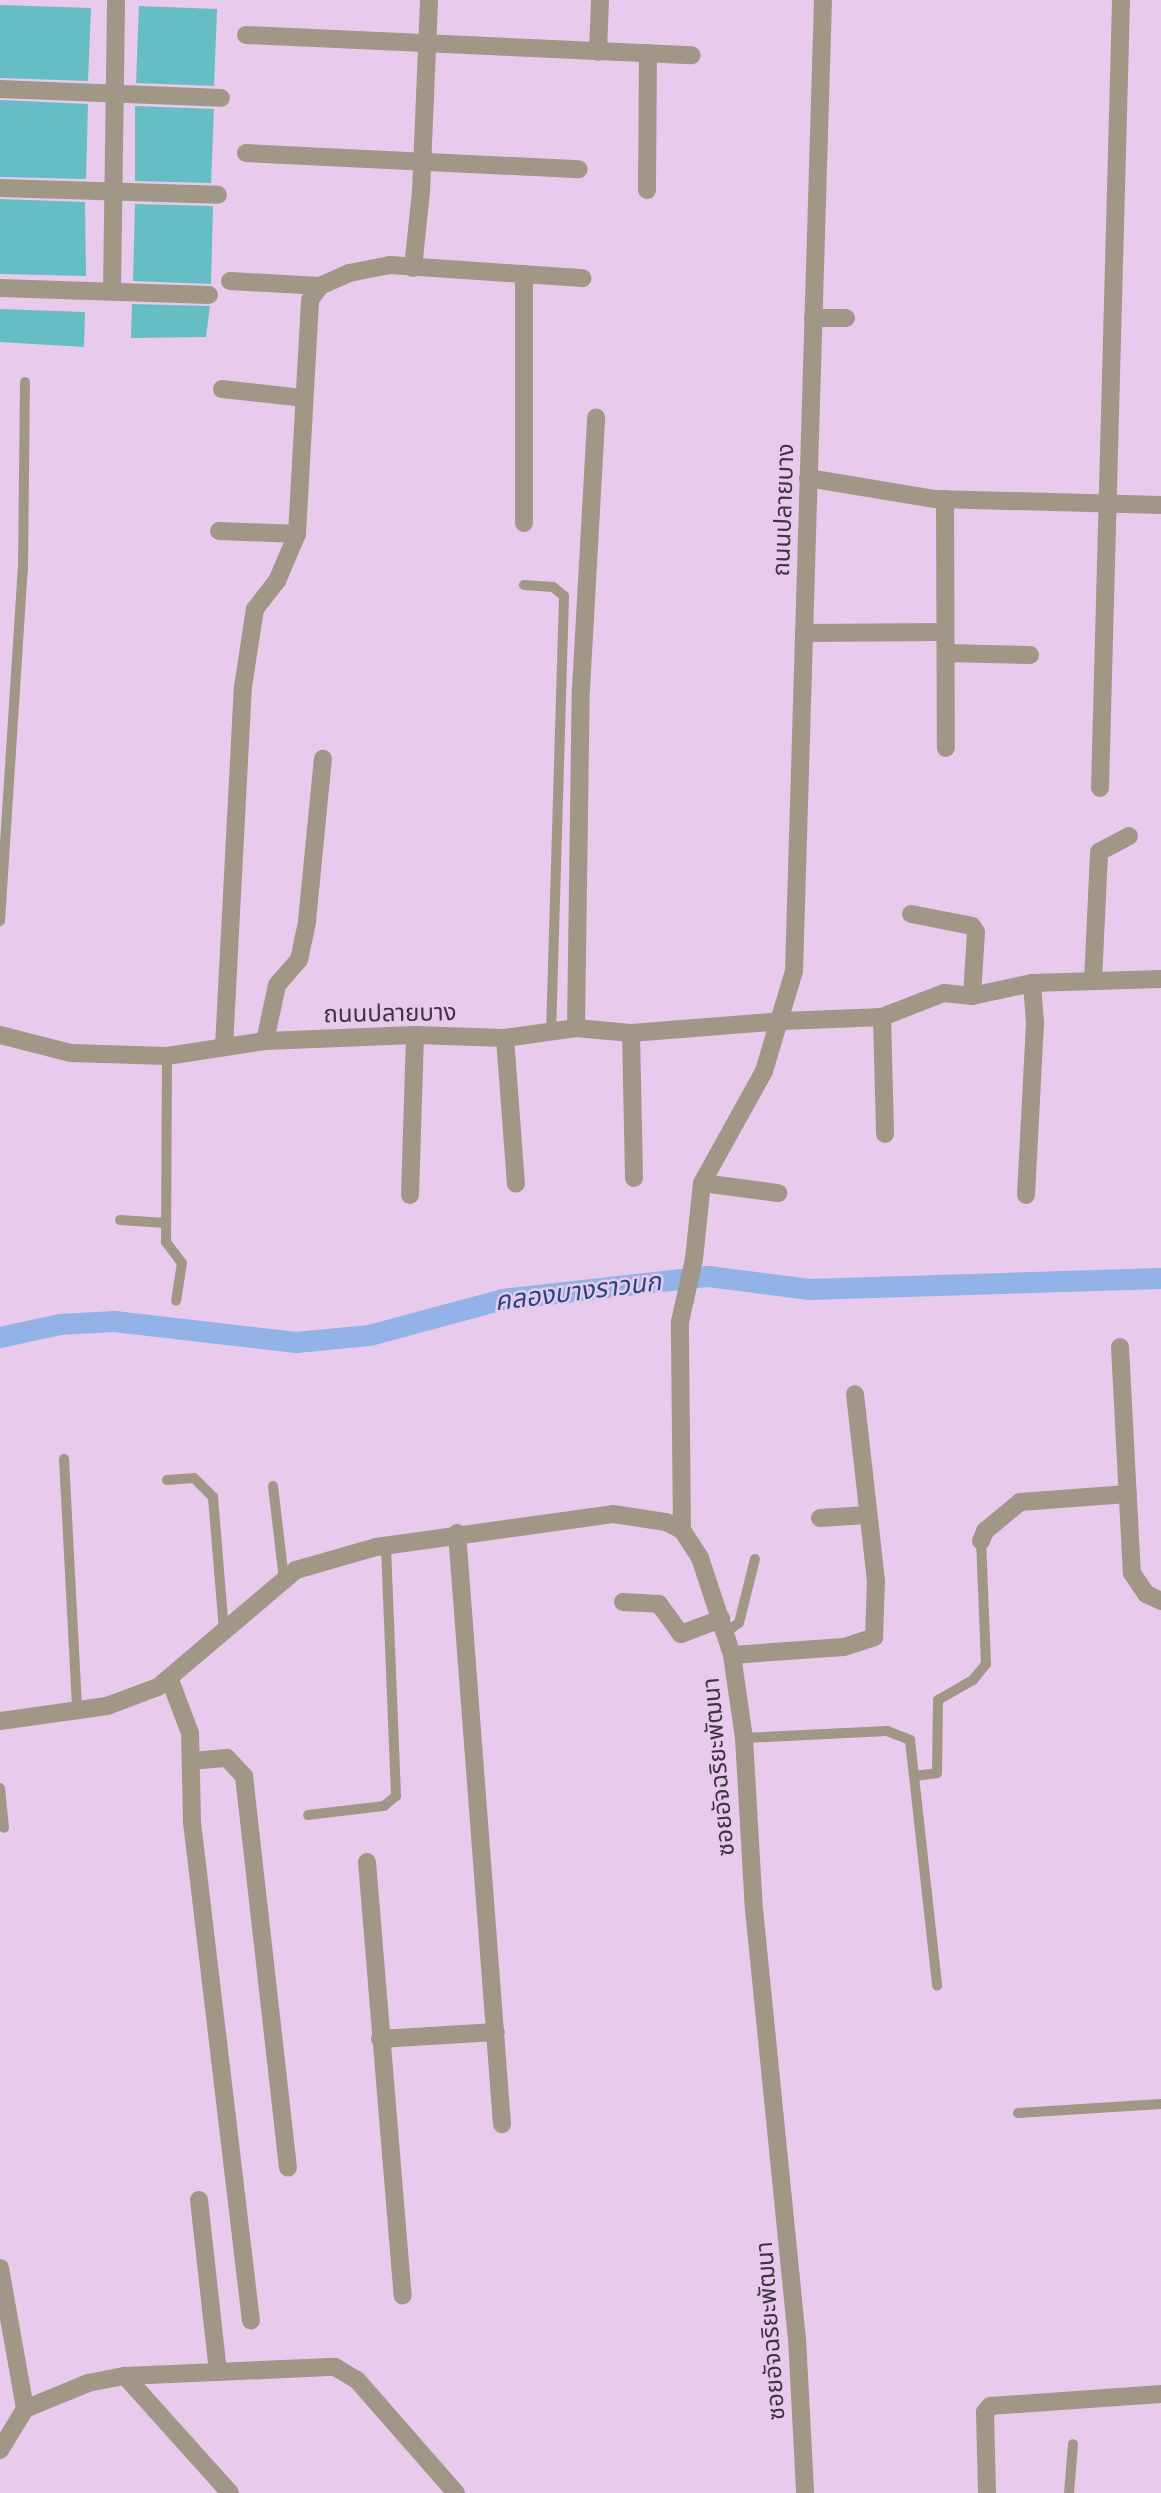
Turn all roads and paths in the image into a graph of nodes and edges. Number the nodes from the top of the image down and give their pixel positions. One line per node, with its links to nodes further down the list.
1 (116, 0): 12 (street)
2 (429, 0): 7 (street)
3 (600, 0): 8 (street)
4 (823, 0): 29 (street, ถนนปลายบาง)
5 (1121, 0): 37 (street)
6 (246, 35): 7 (street)
7 (427, 46): 8 (street); 15 (street)
8 (598, 52): 9 (street)
9 (648, 54): 10 (street); 18 (street)
10 (692, 55)
11 (0, 89): 12 (street)
12 (115, 94): 13 (street); 19 (street)
13 (221, 98)
14 (246, 153): 15 (street)
15 (422, 164): 16 (street); 21 (street)
16 (579, 169)
17 (0, 188): 19 (street)
18 (648, 190)
19 (113, 192): 20 (street); 27 (street)
20 (218, 195)
21 (413, 268): 22 (street); 25 (street)
22 (524, 274): 23 (street); 39 (street)
23 (583, 278)
24 (230, 281): 25 (street)
25 (320, 286): 33 (street)
26 (0, 288): 27 (street)
27 (112, 291): 28 (street)
28 (209, 295)
29 (813, 318): 30 (street); 35 (street, ถนนปลายบาง)
30 (846, 318)
31 (25, 382): 52 (lane)
32 (222, 389): 33 (street)
33 (303, 398): 41 (street)
34 (596, 417): 59 (street)
35 (808, 478): 36 (street); 44 (street, ถนนปลายบาง)
36 (946, 499): 37 (street); 43 (street)
37 (1105, 503): 38 (street); 49 (street)
38 (1161, 505)
39 (524, 523)
40 (219, 531): 41 (street)
41 (297, 534): 66 (street)
42 (523, 586): 60 (lane)
43 (945, 632): 44 (street); 45 (street)
44 (804, 633): 58 (street, ถนนปลายบาง)
45 (946, 653): 46 (street); 47 (street)
46 (1030, 655)
47 (946, 748)
48 (323, 759): 65 (street)
49 (1101, 788)
50 (1129, 835): 54 (street)
51 (911, 914): 56 (street)
52 (0, 921)
53 (1161, 979): 54 (street)
54 (1093, 981): 55 (street)
55 (1032, 983): 56 (street); 74 (street)
56 (972, 996): 57 (street)
57 (882, 1017): 58 (street); 68 (street)
58 (783, 1020): 61 (street, ถนนปลายบาง); 70 (street, ถนนปลายบาง)
59 (576, 1028): 60 (street, ถนนปลายบาง); 61 (street, ถนนปลายบาง)
60 (551, 1029): 64 (street, ถนนปลายบาง)
61 (631, 1033): 69 (street)
62 (0, 1035): 67 (street, ถนนปลายบาง)
63 (415, 1035): 64 (street, ถนนปลายบาง); 65 (street, ถนนปลายบาง); 73 (street)
64 (505, 1038): 71 (street)
65 (265, 1041): 66 (street, ถนนปลายบาง)
66 (224, 1047): 67 (street, ถนนปลายบาง)
67 (167, 1056): 76 (lane)
68 (885, 1134)
69 (634, 1178)
70 (702, 1183): 72 (street); 86 (street, ถนนปลายบาง)
71 (516, 1184)
72 (778, 1193)
73 (410, 1195)
74 (1027, 1195)
75 (120, 1220): 76 (lane)
76 (166, 1223): 77 (lane)
77 (176, 1301)
78 (1120, 1348): 83 (street)
79 (855, 1394): 84 (street)
80 (64, 1459): 98 (lane)
81 (167, 1480): 95 (lane)
82 (273, 1486): 91 (lane)
83 (1128, 1494): 88 (street); 92 (street)
84 (867, 1515): 85 (street); 96 (street)
85 (820, 1518)
86 (682, 1530): 87 (street); 94 (street, ซอยอัจฉริยะพัฒนา)
87 (457, 1533): 89 (street); 108 (street)
88 (981, 1541): 102 (lane)
89 (386, 1545): 91 (street); 104 (lane)
90 (755, 1559): 94 (lane)
91 (284, 1579): 95 (street)
92 (1161, 1601)
93 (623, 1602): 94 (street)
94 (723, 1626): 96 (street, ซอยอัจฉริยะพัฒนา)
95 (224, 1631): 97 (street)
96 (732, 1654): 100 (street, ซอยอัจฉริยะพัฒนา)
97 (170, 1680): 98 (street); 101 (street)
98 (77, 1711): 99 (street)
99 (0, 1721)
100 (744, 1738): 102 (lane); 126 (street, ซอยอัจฉริยะพัฒนา)
101 (191, 1762): 113 (street); 117 (street)
102 (914, 1776): 107 (lane)
103 (0, 1788): 105 (lane)
104 (308, 1815)
105 (4, 1828)
106 (367, 1863): 109 (street)
107 (937, 1986)
108 (496, 2032): 109 (street); 112 (street)
109 (380, 2039): 116 (street)
110 (1161, 2104): 111 (lane)
111 (1018, 2113)
112 (502, 2124)
113 (288, 2168)
114 (199, 2200): 118 (street)
115 (0, 2268): 121 (street)
116 (402, 2296)
117 (251, 2321)
118 (218, 2372): 119 (street); 125 (street)
119 (125, 2376): 121 (street); 124 (street)
120 (1161, 2394): 127 (street)
121 (25, 2409): 123 (street)
122 (1073, 2444): 128 (lane)
123 (0, 2450)
124 (230, 2493)
125 (456, 2493)
126 (805, 2493)
127 (988, 2493)
128 (1069, 2493)

